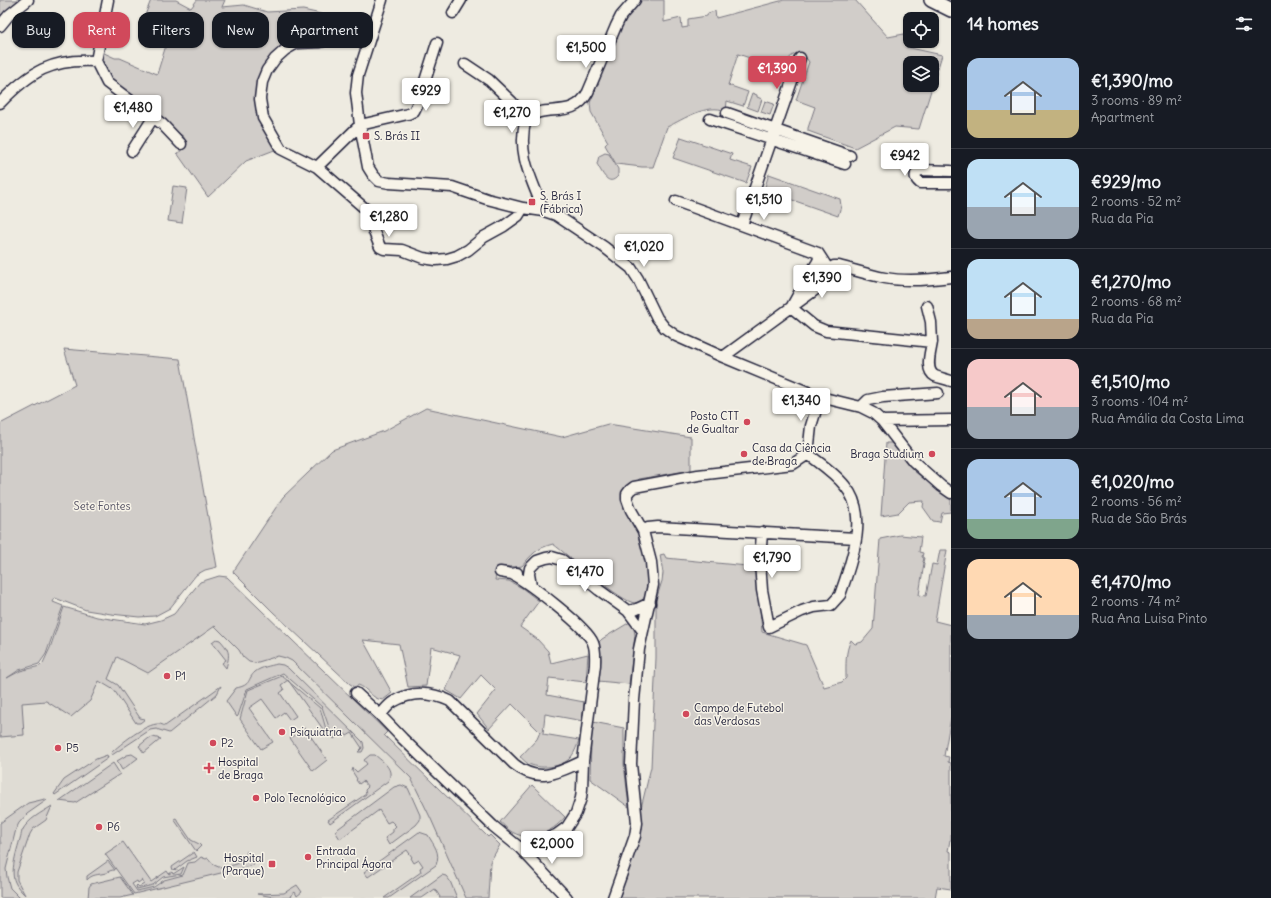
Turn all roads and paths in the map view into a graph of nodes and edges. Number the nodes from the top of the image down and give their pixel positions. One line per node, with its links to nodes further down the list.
1 (28, 0): 10 (street)
2 (108, 0): 13 (street)
3 (382, 0): 9 (street)
4 (461, 0): 8 (street)
5 (635, 0): 18 (street)
6 (931, 0): 7 (main road)
7 (951, 10)
8 (453, 13)
9 (374, 24): 20 (street); 25 (street)
10 (0, 26)
11 (437, 43): 20 (street)
12 (800, 58): 21 (street)
13 (96, 61): 15 (street); 17 (street)
14 (465, 64): 18 (street)
15 (0, 103)
16 (727, 113): 21 (street)
17 (153, 118): 23 (street); 24 (street)
18 (526, 119): 30 (street)
19 (710, 119): 22 (street)
20 (360, 125): 25 (street); 29 (street)
21 (776, 130): 22 (street); 22 (street)
22 (772, 140): 31 (street)
23 (181, 144)
24 (132, 151)
25 (317, 167): 29 (street)
26 (951, 171): 27 (street)
27 (951, 183)
28 (676, 201): 31 (street)
29 (523, 208): 30 (street)
30 (544, 211): 38 (street)
31 (742, 225): 32 (street)
32 (818, 253): 33 (street); 36 (street)
33 (829, 270): 34 (street); 36 (street)
34 (951, 277)
35 (927, 306): 37 (street)
36 (792, 308): 37 (street); 38 (street)
37 (932, 342): 39 (street)
38 (723, 357): 41 (street)
39 (951, 381)
40 (938, 393): 42 (street)
41 (820, 397): 42 (street); 45 (street)
42 (861, 408): 44 (street)
43 (951, 420): 44 (street)
44 (882, 421): 46 (street)
45 (808, 454): 47 (street); 49 (street)
46 (951, 493)
47 (643, 531): 48 (street); 54 (street)
48 (762, 532): 49 (street); 49 (street)
49 (856, 538)
50 (530, 568): 52 (street); 53 (street); 55 (street)
51 (500, 572): 52 (street)
52 (512, 574): 53 (street)
53 (531, 586): 59 (street)
54 (650, 603): 55 (street); 56 (street)
55 (628, 611): 56 (street)
56 (643, 630): 62 (street)
57 (356, 694): 58 (street)
58 (380, 715): 59 (street); 60 (street)
59 (583, 762): 60 (street)
60 (520, 848): 61 (street)
61 (567, 898)
62 (613, 898)

